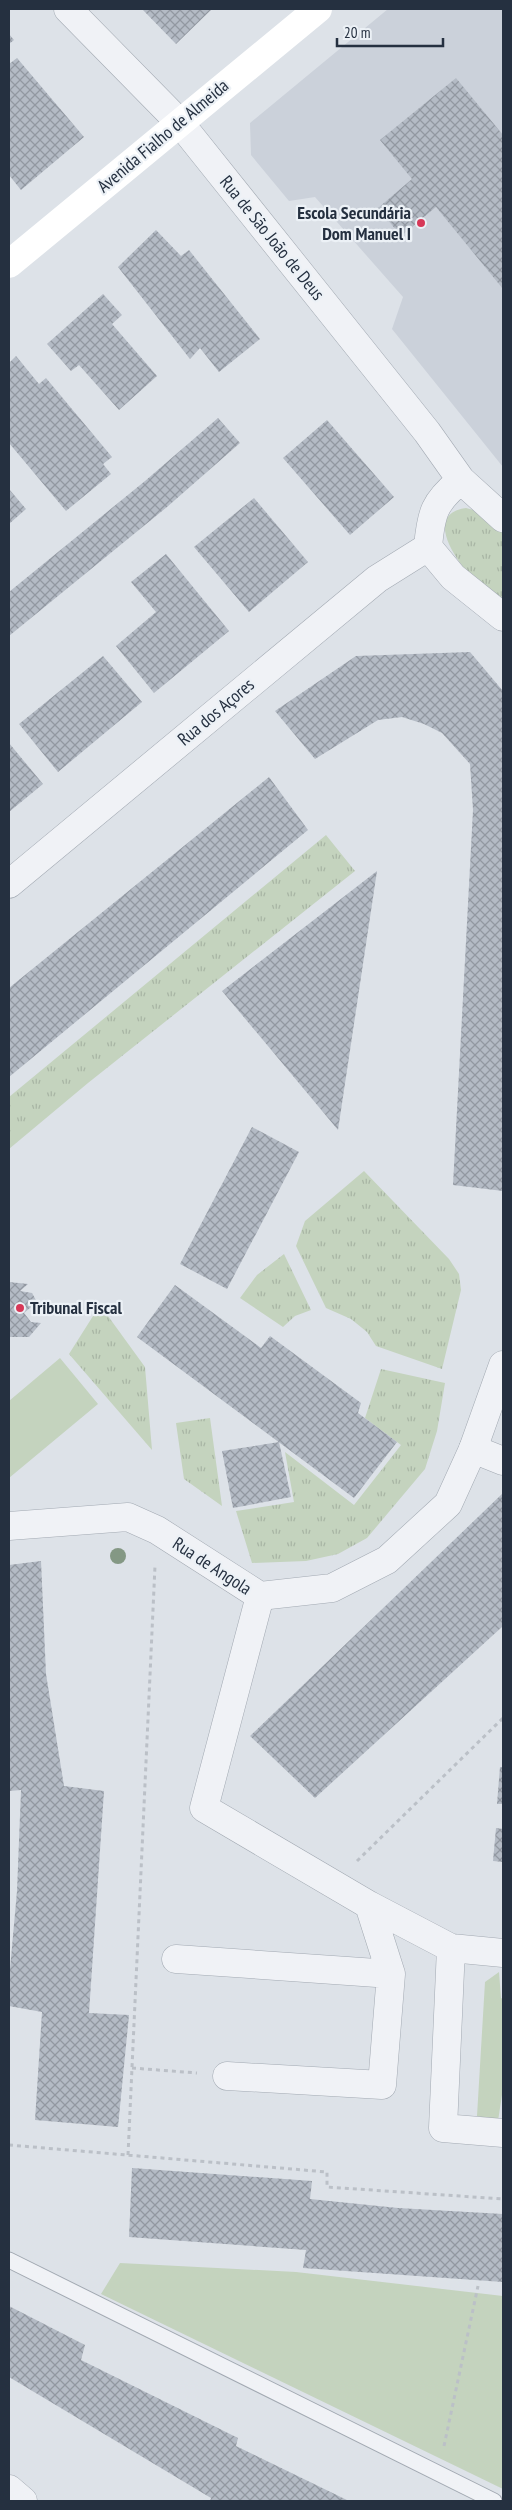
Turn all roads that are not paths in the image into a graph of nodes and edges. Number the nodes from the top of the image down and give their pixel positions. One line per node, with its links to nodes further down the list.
1 (68, 9): 3 (street, Rua de São João de Deus)
2 (318, 9): 3 (main road, Avenida Fialho de Almeida)
3 (180, 123): 4 (main road, Avenida Fialho de Almeida); 5 (street, Rua de São João de Deus)
4 (9, 264)
5 (461, 480): 6 (street, Rua de São João de Deus); 7 (street)
6 (503, 518)
7 (428, 547): 8 (street); 9 (street, Rua dos Açores)
8 (503, 617)
9 (9, 884)
10 (503, 1365): 11 (street, Rua de Angola)
11 (473, 1449): 12 (street); 14 (street, Rua de Angola)
12 (503, 1461)
13 (9, 1526): 14 (street, Rua de Angola)
14 (260, 1596): 15 (street)
15 (370, 1905): 16 (street); 19 (street)
16 (451, 1948): 17 (street); 21 (street)
17 (503, 1953)
18 (176, 1959): 19 (street)
19 (391, 1974): 20 (street)
20 (227, 2076)
21 (503, 2133)
22 (9, 2260): 25 (lane)
23 (9, 2489): 24 (street)
24 (23, 2501)
25 (494, 2501)

